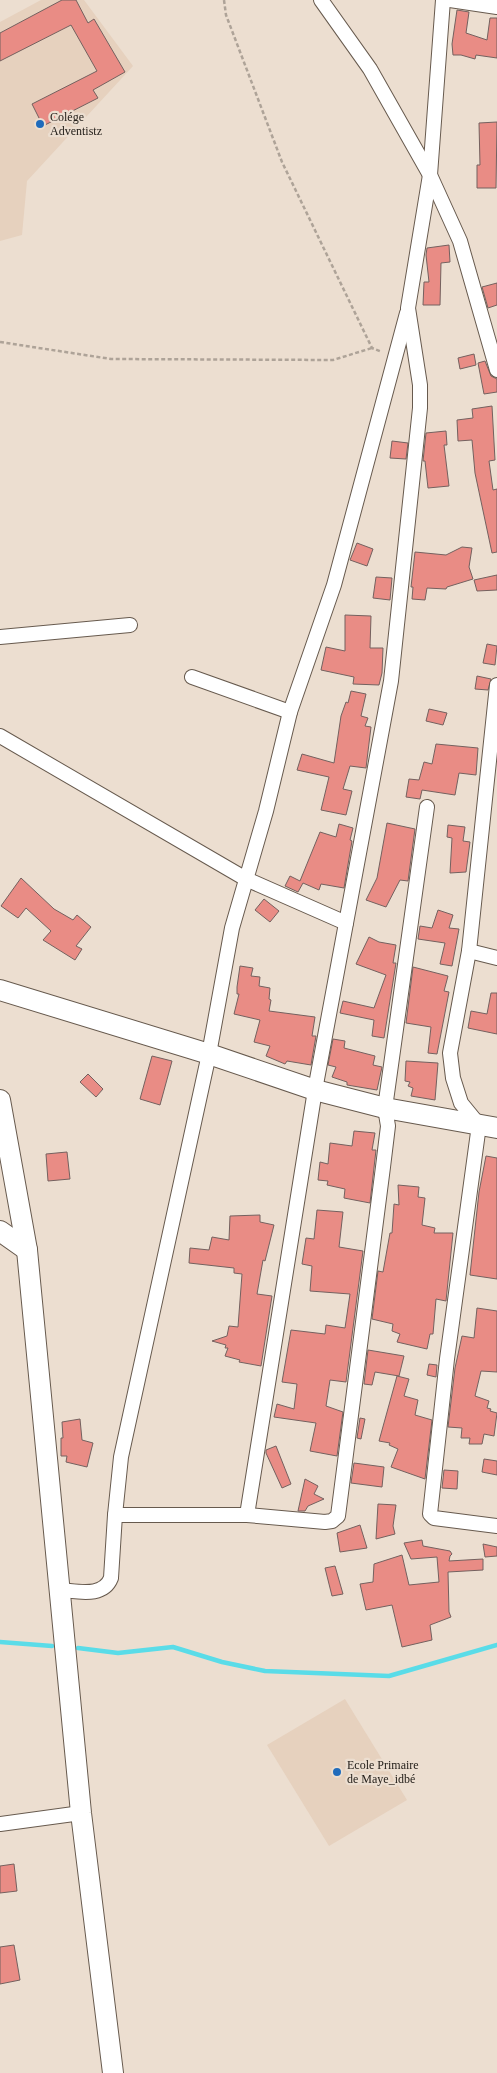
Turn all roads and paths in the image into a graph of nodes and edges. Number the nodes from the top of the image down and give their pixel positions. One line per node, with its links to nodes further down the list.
1 (224, 0): 9 (path)
2 (321, 0): 6 (street)
3 (444, 0): 6 (street)
4 (450, 0): 5 (street)
5 (497, 7)
6 (430, 175): 7 (street); 11 (street)
7 (408, 308): 10 (street); 20 (street)
8 (0, 342): 9 (path)
9 (372, 348): 10 (path)
10 (395, 358): 16 (street)
11 (497, 370)
12 (130, 626): 13 (street)
13 (0, 638)
14 (192, 677): 16 (street)
15 (497, 684): 21 (street)
16 (290, 712): 19 (street)
17 (0, 736): 19 (street)
18 (428, 807): 27 (street)
19 (246, 879): 20 (street); 24 (street)
20 (346, 923): 25 (street)
21 (469, 951): 22 (street); 28 (street)
22 (497, 958)
23 (0, 990): 24 (street)
24 (210, 1054): 25 (street); 31 (street)
25 (316, 1090): 27 (street); 32 (street)
26 (0, 1100): 30 (street)
27 (385, 1108): 28 (street); 32 (street)
28 (488, 1127): 33 (street)
29 (0, 1230): 30 (street)
30 (27, 1250): 34 (street)
31 (115, 1515): 32 (street); 34 (street)
32 (247, 1516)
33 (497, 1526)
34 (59, 1590): 35 (street)
35 (81, 1813): 36 (street); 37 (street)
36 (0, 1824)
37 (113, 2073)

